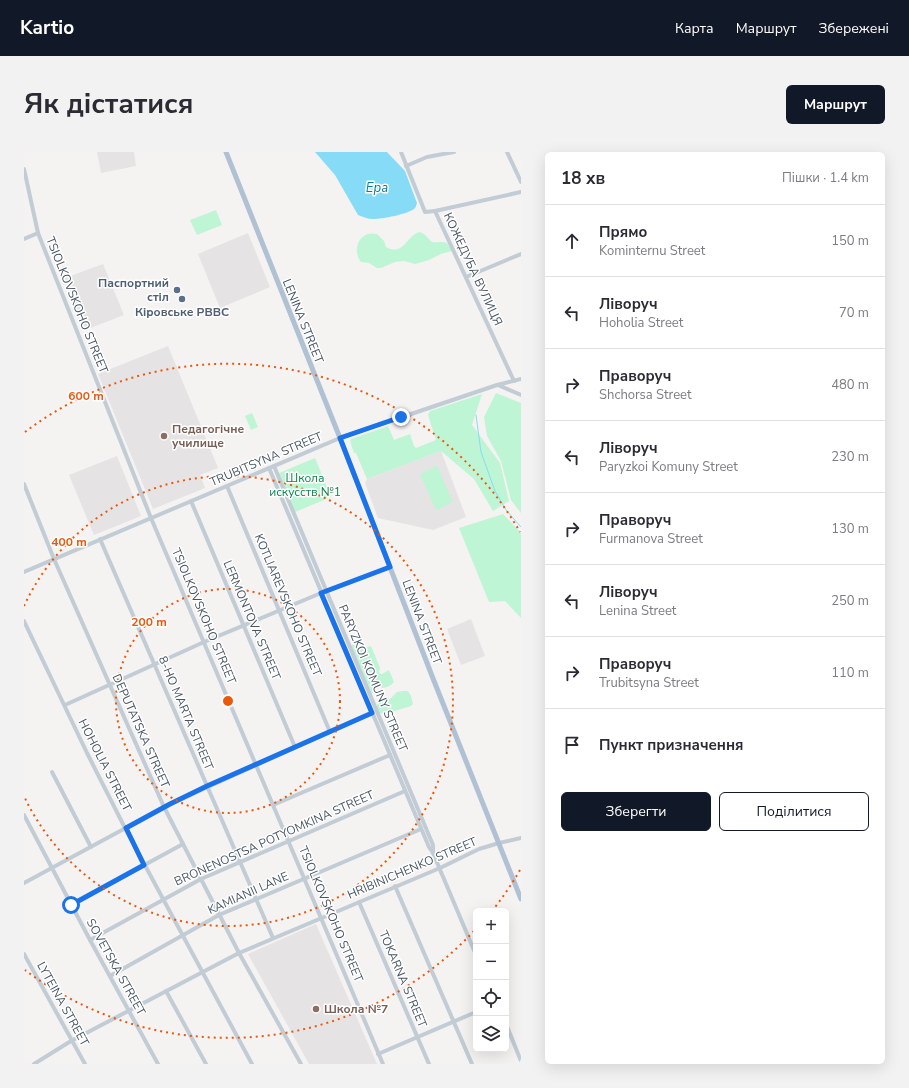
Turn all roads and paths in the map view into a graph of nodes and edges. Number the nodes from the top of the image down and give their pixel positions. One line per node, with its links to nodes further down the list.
1 (226, 152): 18 (main road, LENINA STREET)
2 (401, 152): 5 (street, КОЖЕДУБА ВУЛИЦЯ)
3 (454, 152): 5 (street)
4 (507, 152): 7 (street)
5 (406, 166): 9 (street, КОЖЕДУБА ВУЛИЦЯ)
6 (24, 169): 10 (street, TSIOLKOVSKOHO STREET)
7 (521, 182)
8 (521, 192): 9 (street)
9 (435, 211): 13 (street, КОЖЕДУБА ВУЛИЦЯ)
10 (38, 233): 11 (street); 24 (street, TSIOLKOVSKOHO STREET)
11 (24, 239)
12 (521, 254): 13 (street)
13 (466, 278): 15 (street, КОЖЕДУБА ВУЛИЦЯ)
14 (521, 379): 15 (street, TRUBITSYNA STREET)
15 (514, 381): 16 (street, TRUBITSYNA STREET)
16 (497, 385): 17 (street); 18 (street, TRUBITSYNA STREET)
17 (521, 395)
18 (340, 438): 19 (street, TRUBITSYNA STREET); 27 (main road, LENINA STREET)
19 (274, 466): 20 (street, TRUBITSYNA STREET); 29 (street, PARYZKOI KOMUNY STREET)
20 (269, 468): 22 (street, TRUBITSYNA STREET); 30 (street, PARYZKOI KOMUNY STREET)
21 (24, 484): 26 (street, DEPUTATSKA STREET)
22 (227, 486): 23 (street, TRUBITSYNA STREET); 31 (street, KOTLIAREVSKOHO STREET)
23 (191, 501): 24 (street, TRUBITSYNA STREET); 33 (street, LERMONTOVA STREET)
24 (151, 518): 25 (street, TRUBITSYNA STREET); 34 (street, TSIOLKOVSKOHO STREET)
25 (100, 539): 26 (street, TRUBITSYNA STREET); 35 (street, 8-HO MARTA STREET)
26 (54, 559): 28 (street, TRUBITSYNA STREET); 36 (street, DEPUTATSKA STREET)
27 (390, 567): 29 (street); 53 (main road, LENINA STREET)
28 (24, 572)
29 (326, 592): 30 (street); 56 (street, PARYZKOI KOMUNY STREET)
30 (321, 593): 31 (street); 38 (street, PARYZKOI KOMUNY STREET)
31 (279, 611): 33 (street); 39 (street, KOTLIAREVSKOHO STREET)
32 (24, 621): 37 (street, HOHOLIA STREET)
33 (244, 626): 34 (street); 40 (street, LERMONTOVA STREET)
34 (204, 642): 35 (street); 42 (street, TSIOLKOVSKOHO STREET)
35 (154, 664): 36 (street); 44 (street, 8-HO MARTA STREET)
36 (109, 684): 37 (street); 47 (street, DEPUTATSKA STREET)
37 (65, 706): 49 (street, HOHOLIA STREET)
38 (372, 713): 39 (street); 41 (street, PARYZKOI KOMUNY STREET)
39 (330, 732): 40 (street)
40 (295, 747): 42 (street)
41 (390, 755): 45 (street, PARYZKOI KOMUNY STREET); 46 (street)
42 (255, 765): 44 (street); 46 (street, TSIOLKOVSKOHO STREET)
43 (52, 772): 55 (street)
44 (207, 786): 47 (street); 57 (street, 8-HO MARTA STREET)
45 (405, 791): 50 (street, PARYZKOI KOMUNY STREET); 52 (street, BRONENOSTSA POTYOMKINA STREET)
46 (274, 806): 52 (street, TSIOLKOVSKOHO STREET)
47 (164, 807): 49 (street); 54 (street, DEPUTATSKA STREET)
48 (24, 815): 59 (street, SOVETSKA STREET)
49 (126, 828): 55 (street); 58 (street, HOHOLIA STREET)
50 (421, 829): 56 (street, PARYZKOI KOMUNY STREET); 62 (street, KAMIANII LANE)
51 (521, 838): 53 (street, HRIBINICHENKO STREET)
52 (289, 841): 57 (street, BRONENOSTSA POTYOMKINA STREET); 62 (street, TSIOLKOVSKOHO STREET)
53 (499, 843): 60 (street, HRIBINICHENKO STREET); 66 (main road, LENINA STREET)
54 (183, 844): 58 (street); 61 (street, DEPUTATSKA STREET)
55 (90, 847): 59 (street)
56 (434, 853): 60 (street, PARYZKOI KOMUNY STREET)
57 (240, 862): 61 (street, BRONENOSTSA POTYOMKINA STREET); 65 (street, 8-HO MARTA STREET)
58 (144, 865): 67 (street, HOHOLIA STREET); 69 (street)
59 (51, 868): 63 (street); 69 (street, SOVETSKA STREET)
60 (440, 868): 64 (street, HRIBINICHENKO STREET); 75 (street, PARYZKOI KOMUNY STREET)
61 (201, 879): 67 (street, BRONENOSTSA POTYOMKINA STREET); 70 (street, DEPUTATSKA STREET)
62 (305, 879): 65 (street, KAMIANII LANE); 71 (street, TSIOLKOVSKOHO STREET)
63 (24, 883)
64 (395, 886): 68 (street, HRIBINICHENKO STREET); 83 (street)
65 (257, 899): 70 (street, KAMIANII LANE); 73 (street, 8-HO MARTA STREET)
66 (521, 899)
67 (163, 900): 72 (street, HOHOLIA STREET); 74 (street, BRONENOSTSA POTYOMKINA STREET)
68 (359, 902): 71 (street, HRIBINICHENKO STREET); 85 (street, TOKARNA STREET)
69 (71, 905): 74 (street, SOVETSKA STREET)
70 (220, 915): 72 (street, KAMIANII LANE); 76 (street, DEPUTATSKA STREET)
71 (322, 918): 73 (street, HRIBINICHENKO STREET); 87 (street, TSIOLKOVSKOHO STREET)
72 (183, 935): 78 (street, HOHOLIA STREET); 79 (street, KAMIANII LANE)
73 (273, 938): 76 (street, HRIBINICHENKO STREET)
74 (90, 940): 79 (street, SOVETSKA STREET)
75 (473, 948)
76 (239, 953): 78 (street, HRIBINICHENKO STREET); 94 (street, DEPUTATSKA STREET)
77 (24, 954): 86 (street, LYTEINA STREET)
78 (202, 972): 80 (street, HRIBINICHENKO STREET); 93 (street, HOHOLIA STREET)
79 (110, 976): 81 (street, SOVETSKA STREET)
80 (166, 991): 81 (street, HRIBINICHENKO STREET); 92 (street)
81 (129, 1011): 86 (street, HRIBINICHENKO STREET); 91 (street, SOVETSKA STREET)
82 (473, 1013): 83 (street)
83 (453, 1022): 85 (street); 97 (street)
84 (509, 1031): 88 (street)
85 (417, 1037): 87 (street); 96 (street, TOKARNA STREET)
86 (71, 1041): 89 (street, HRIBINICHENKO STREET); 90 (street, LYTEINA STREET)
87 (378, 1054): 95 (street, TSIOLKOVSKOHO STREET)
88 (521, 1061)
89 (34, 1064)
90 (85, 1064)
91 (158, 1064)
92 (206, 1064)
93 (252, 1064)
94 (301, 1064)
95 (383, 1064)
96 (429, 1064)
97 (472, 1064)

